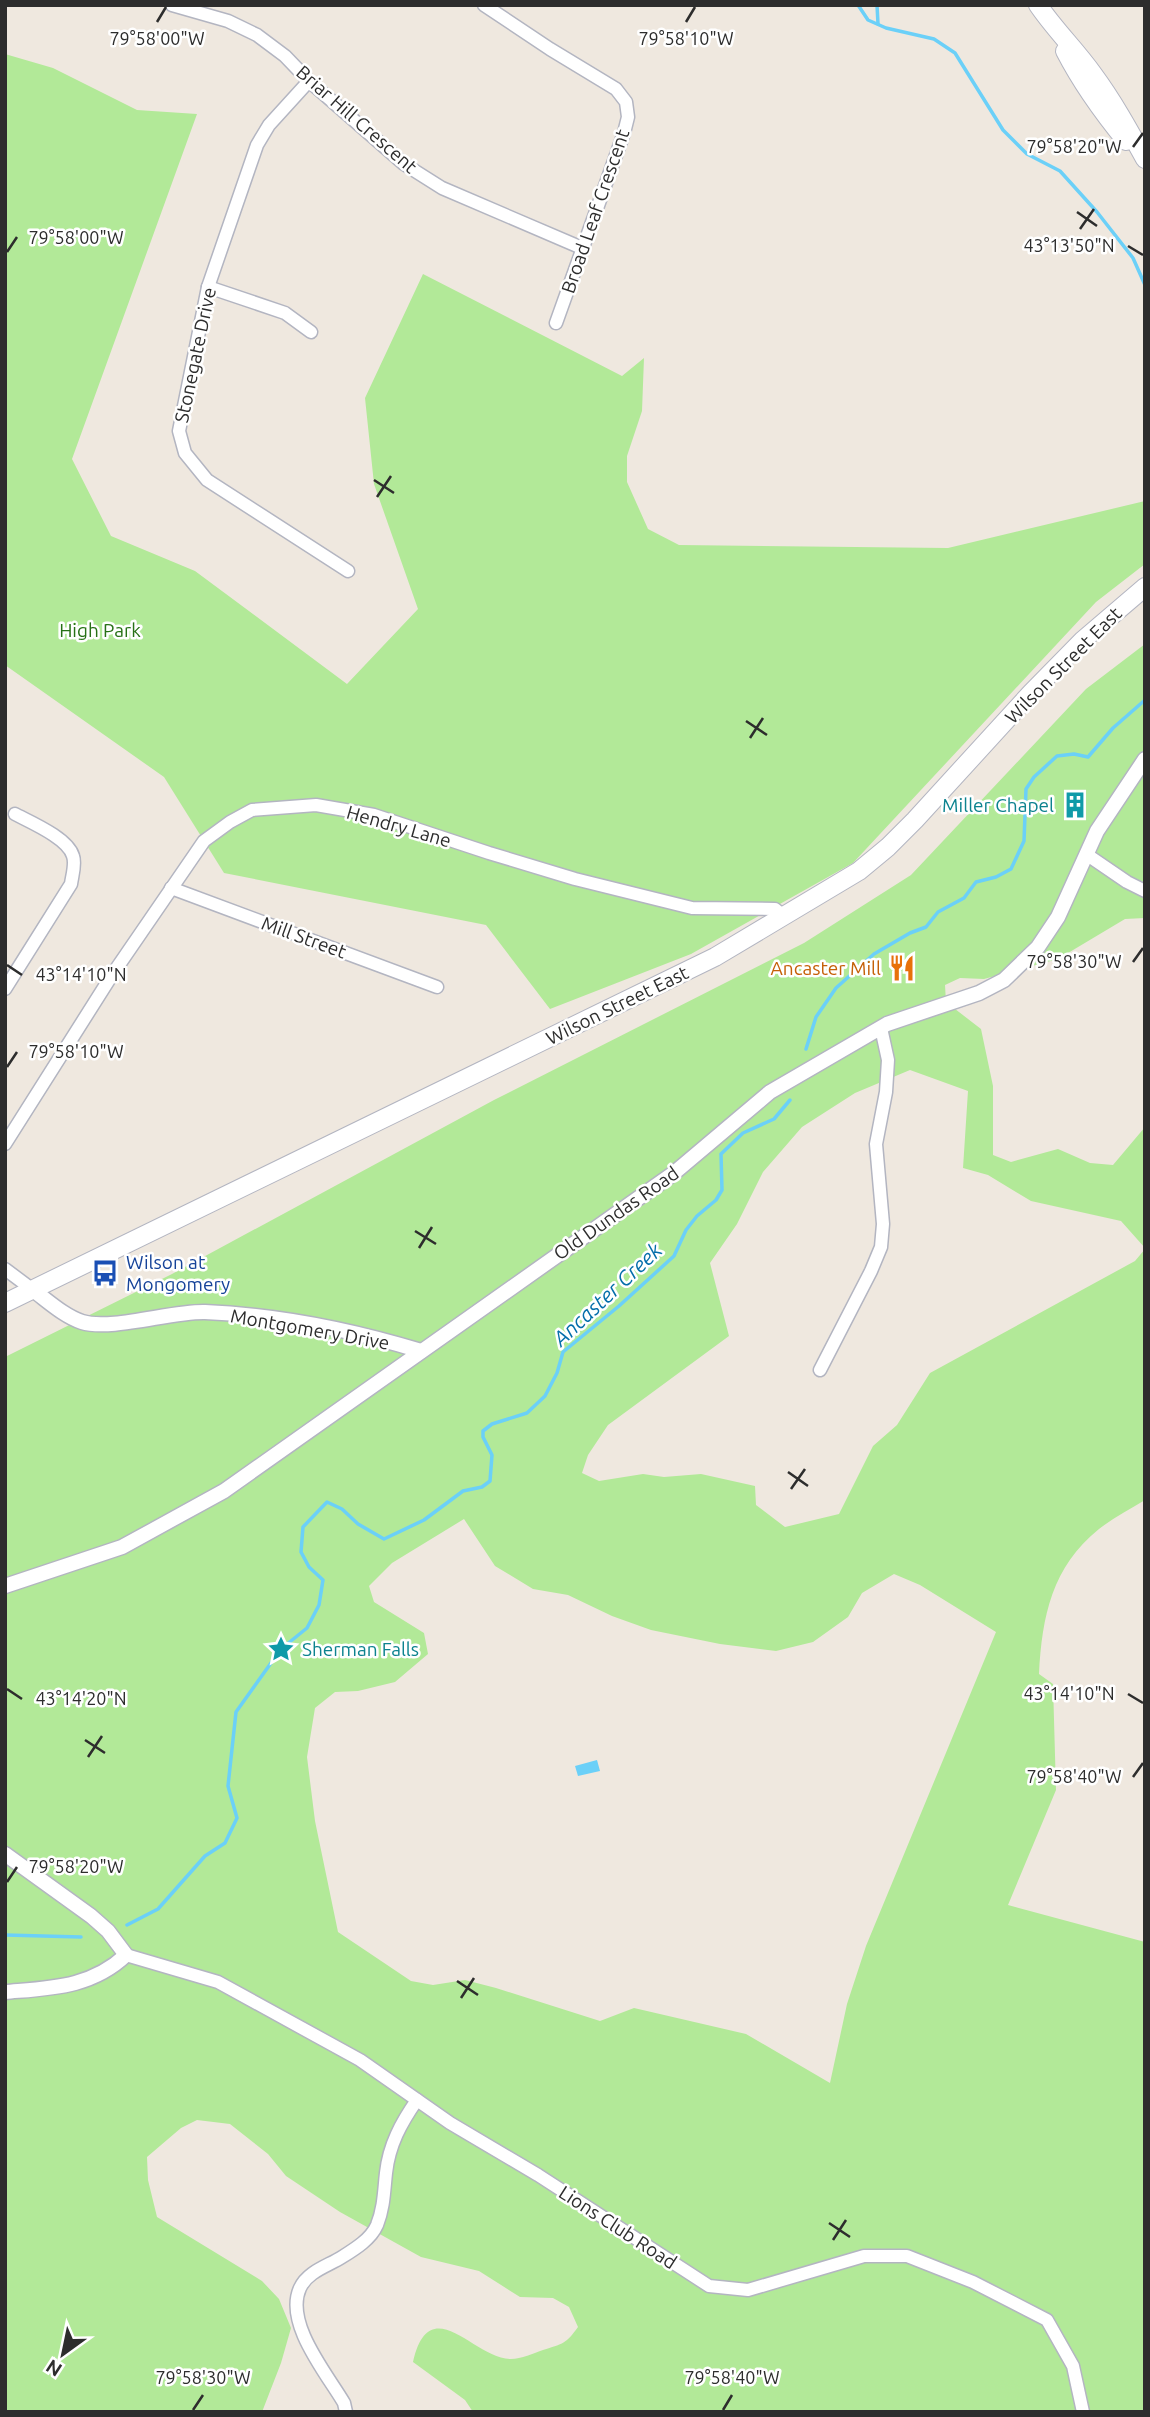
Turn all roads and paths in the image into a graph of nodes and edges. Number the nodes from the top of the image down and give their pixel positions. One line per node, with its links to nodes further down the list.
1 (172, 5): 4 (street, Briar Hill Crescent)
2 (1038, 5): 5 (main road)
3 (486, 6): 6 (street, Broad Leaf Crescent)
4 (309, 81): 6 (street, Briar Hill Crescent); 7 (street, Stonegate Drive)
5 (1145, 161)
6 (582, 248): 8 (street, Broad Leaf Crescent)
7 (208, 288): 9 (street); 10 (street, Stonegate Drive)
8 (556, 323)
9 (311, 332)
10 (348, 570)
11 (1145, 587): 17 (main road, Wilson Street East)
12 (1145, 759): 14 (street, Old Dundas Road)
13 (15, 814): 19 (street)
14 (1086, 854): 16 (street); 20 (street, Old Dundas Road)
15 (171, 888): 17 (street, Hendry Lane); 18 (street, Mill Street); 21 (street, Hendry Lane)
16 (1145, 891)
17 (785, 917): 23 (main road, Wilson Street East)
18 (437, 987)
19 (5, 989)
20 (881, 1028): 25 (street, Old Dundas Road); 26 (street)
21 (5, 1144)
22 (5, 1269): 23 (street, Montgomery Drive)
23 (33, 1290): 24 (main road, Wilson Street East); 25 (street, Montgomery Drive)
24 (5, 1303)
25 (421, 1351): 27 (street, Old Dundas Road)
26 (820, 1370)
27 (5, 1586)
28 (5, 1854): 29 (street)
29 (122, 1949): 30 (street); 31 (street, Lions Club Road)
30 (5, 1992)
31 (417, 2100): 32 (street); 33 (street, Lions Club Road)
32 (346, 2412)
33 (1083, 2412)

